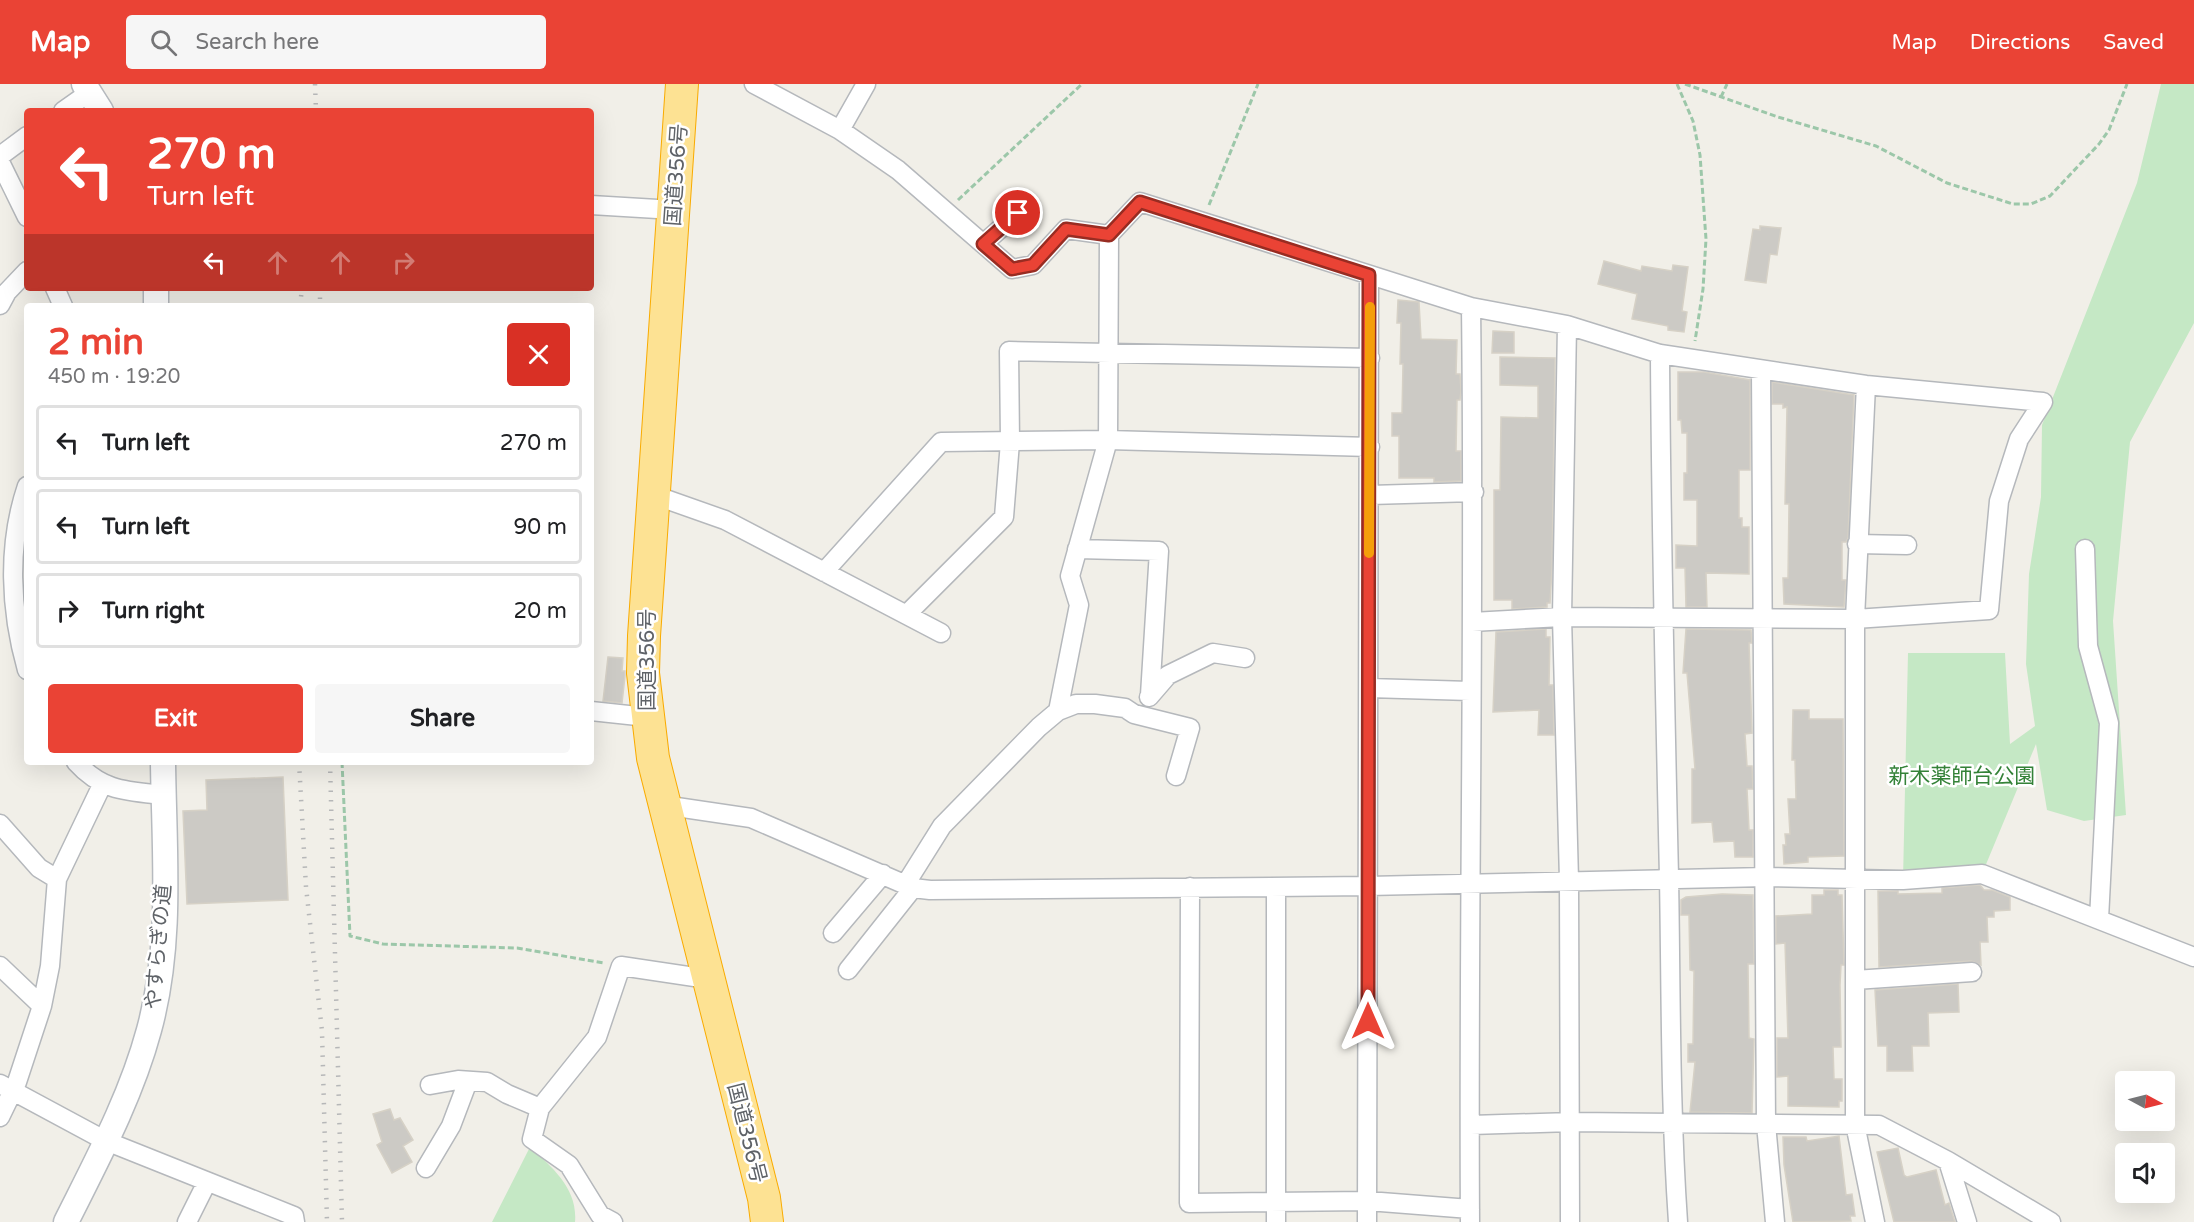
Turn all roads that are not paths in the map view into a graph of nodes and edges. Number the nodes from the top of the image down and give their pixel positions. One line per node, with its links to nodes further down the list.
1 (682, 84): 11 (highway, 国道356号)
2 (754, 84): 6 (street)
3 (866, 84): 6 (street)
4 (95, 93): 5 (street)
5 (68, 108)
6 (840, 130): 14 (street)
7 (24, 138): 8 (street)
8 (1, 156): 10 (street)
9 (594, 205): 11 (street)
10 (24, 210)
11 (674, 210): 29 (highway, 国道356号)
12 (1018, 213): 14 (street)
13 (1109, 235): 14 (street); 16 (street); 20 (street)
14 (983, 244)
15 (24, 274): 17 (street)
16 (1369, 275): 18 (street); 22 (street)
17 (0, 305)
18 (1471, 307): 19 (street); 28 (street)
19 (1567, 325): 21 (street); 38 (street)
20 (1106, 351): 22 (street); 25 (street); 26 (street)
21 (1660, 354): 23 (street); 39 (street)
22 (1370, 358): 27 (street)
23 (1761, 370): 24 (street); 40 (street)
24 (1866, 385): 32 (street); 41 (street)
25 (1108, 440): 26 (street); 27 (street); 34 (street)
26 (1010, 442): 36 (street); 37 (street)
27 (1370, 447): 30 (street)
28 (1474, 492): 30 (street); 42 (street)
29 (654, 495): 36 (street); 53 (highway, 国道356号)
30 (1370, 495): 47 (street)
31 (24, 499): 43 (street)
32 (1857, 544): 33 (street); 41 (street)
33 (1907, 545)
34 (1077, 549): 49 (street); 51 (street)
35 (2085, 549): 72 (street)
36 (824, 572): 37 (street)
37 (907, 614): 44 (street)
38 (1563, 617): 39 (street); 42 (street); 66 (street)
39 (1661, 617): 40 (street); 65 (street)
40 (1761, 618): 41 (street); 62 (street)
41 (1855, 619): 63 (street)
42 (1472, 622): 48 (street)
43 (8, 631): 46 (street)
44 (941, 633)
45 (1245, 658): 49 (street)
46 (24, 664)
47 (1369, 688): 48 (street); 69 (street)
48 (1470, 691): 67 (street)
49 (1150, 695): 52 (street)
50 (594, 711): 53 (street)
51 (1059, 711): 52 (street); 68 (street)
52 (1134, 714): 56 (street)
53 (647, 717): 59 (highway, 国道356号)
54 (79, 765): 57 (street)
55 (163, 765): 58 (street, やすらぎの道)
56 (1176, 776)
57 (102, 785): 58 (street); 64 (street)
58 (163, 795): 91 (street, やすらぎの道)
59 (663, 805): 61 (street); 78 (highway, 国道356号)
60 (0, 824): 64 (street)
61 (883, 874): 68 (street); 73 (street)
62 (1766, 877): 63 (street); 65 (street); 88 (street)
63 (1857, 878): 72 (street); 79 (street)
64 (57, 879): 80 (street)
65 (1669, 879): 66 (street); 87 (street)
66 (1569, 880): 67 (street); 86 (street)
67 (1472, 884): 69 (street); 90 (street)
68 (909, 886): 70 (street); 76 (street)
69 (1368, 886): 71 (street); 95 (street)
70 (1190, 887): 71 (street); 96 (street)
71 (1276, 887): 96 (street)
72 (2098, 919): 74 (street)
73 (833, 933)
74 (2194, 957)
75 (0, 966): 80 (street)
76 (848, 970)
77 (1972, 972): 79 (street)
78 (708, 980): 84 (street); 102 (highway, 国道356号)
79 (1855, 980): 89 (street)
80 (42, 1006): 83 (street)
81 (468, 1081): 82 (street); 84 (street); 93 (street)
82 (430, 1085)
83 (6, 1088): 85 (street); 91 (street)
84 (540, 1108): 101 (street)
85 (0, 1117)
86 (1572, 1122): 87 (street); 90 (street); 104 (street)
87 (1671, 1124): 88 (street); 105 (street)
88 (1767, 1124): 89 (street); 106 (street)
89 (1855, 1124): 92 (street); 107 (street)
90 (1471, 1125): 97 (street)
91 (106, 1141): 94 (street); 98 (street, やすらぎの道)
92 (1948, 1161): 108 (street); 109 (street)
93 (426, 1168)
94 (207, 1182): 99 (street); 100 (street)
95 (1368, 1201): 96 (street); 97 (street); 103 (street)
96 (1276, 1213)
97 (1470, 1216)
98 (66, 1222)
99 (188, 1222)
100 (294, 1222)
101 (614, 1222)
102 (767, 1222)
103 (1368, 1222)
104 (1570, 1222)
105 (1678, 1222)
106 (1775, 1222)
107 (1875, 1222)
108 (1967, 1222)
109 (2051, 1222)

